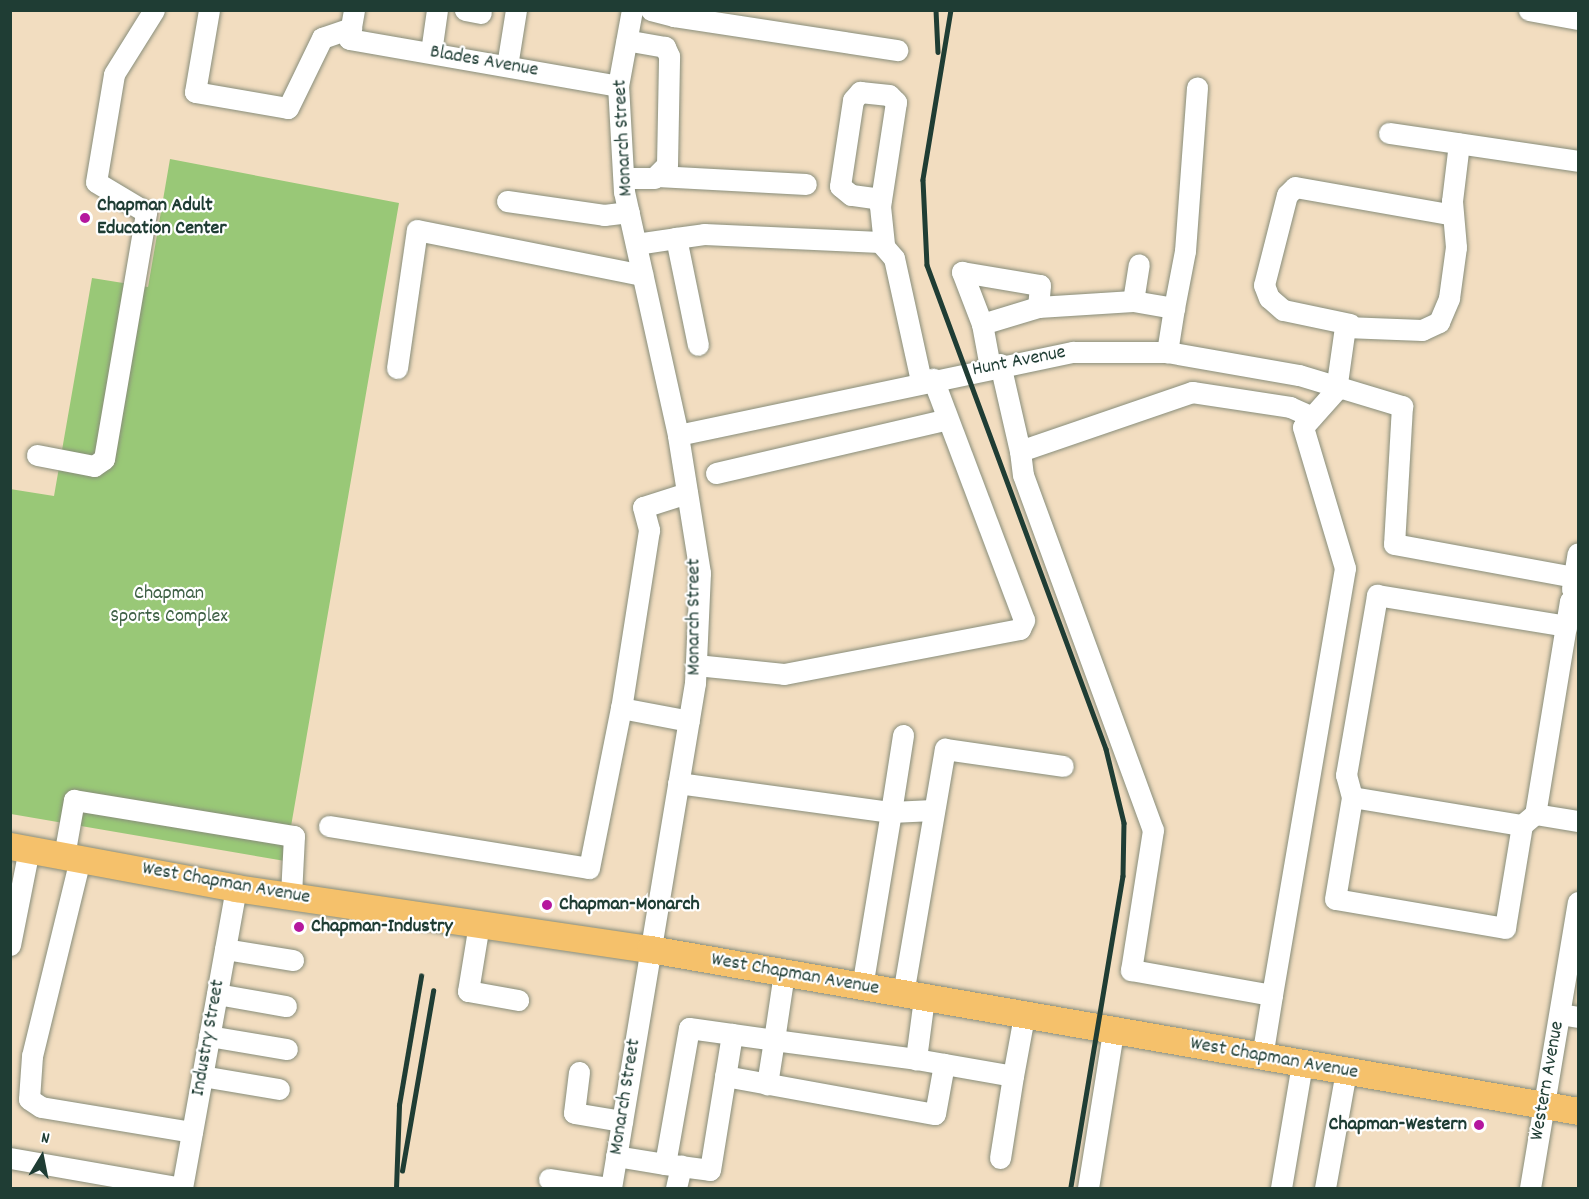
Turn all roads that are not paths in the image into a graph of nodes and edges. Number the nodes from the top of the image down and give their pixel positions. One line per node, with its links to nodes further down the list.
1 (154, 10): 47 (street)
2 (209, 10): 10 (street)
3 (437, 10): 13 (street)
4 (516, 10): 14 (street)
5 (632, 10): 11 (street, Monarch Street)
6 (651, 10): 8 (street)
7 (1529, 10): 9 (street)
8 (675, 13): 12 (street)
9 (1578, 19)
10 (352, 26): 13 (street, Blades Avenue)
11 (627, 40): 15 (street, Monarch Street); 20 (street)
12 (897, 50)
13 (431, 52): 14 (street, Blades Avenue)
14 (507, 66): 15 (street, Blades Avenue)
15 (618, 86): 21 (street, Monarch Street)
16 (1197, 87): 34 (street)
17 (1389, 133): 18 (street)
18 (1459, 143): 19 (street); 26 (street)
19 (1578, 161)
20 (657, 176): 21 (street); 22 (street)
21 (624, 178): 25 (street, Monarch Street)
22 (806, 184)
23 (880, 199): 23 (street); 29 (street)
24 (507, 201): 25 (street)
25 (629, 212): 28 (street, Monarch Street)
26 (1453, 215): 36 (street); 36 (street)
27 (676, 238): 28 (street); 29 (street); 37 (street)
28 (636, 244): 31 (street, Monarch Street)
29 (884, 245): 41 (street)
30 (1139, 264): 32 (street)
31 (643, 275): 40 (street); 45 (street, Monarch Street)
32 (1133, 301): 33 (street); 34 (street)
33 (1038, 307): 35 (street); 35 (street)
34 (1174, 308): 38 (street)
35 (982, 324): 39 (street)
36 (1350, 324): 42 (street)
37 (698, 345)
38 (1167, 352): 39 (street, Hunt Avenue); 42 (street, Hunt Avenue)
39 (995, 365): 41 (street, Hunt Avenue); 46 (street)
40 (397, 368)
41 (927, 380): 44 (street); 45 (street, Hunt Avenue)
42 (1336, 390): 43 (street); 51 (street, Hunt Avenue)
43 (1312, 417): 46 (street); 79 (street)
44 (944, 420): 48 (street); 54 (street)
45 (678, 435): 49 (street, Monarch Street)
46 (1020, 451): 79 (street)
47 (37, 455)
48 (716, 473)
49 (687, 493): 54 (street, Monarch Street); 55 (street)
50 (1578, 553): 51 (street)
51 (1574, 577): 52 (street)
52 (1574, 602): 53 (street)
53 (1566, 626): 60 (street); 63 (street)
54 (696, 665): 56 (street, Monarch Street)
55 (621, 708): 56 (street); 65 (street)
56 (689, 721): 59 (street, Monarch Street)
57 (903, 735): 62 (street)
58 (1063, 766): 61 (street)
59 (678, 783): 62 (street); 74 (street, Monarch Street)
60 (1352, 797): 63 (street); 63 (street)
61 (933, 810): 62 (street); 80 (street)
62 (891, 812): 77 (street)
63 (1529, 819): 64 (street)
64 (1578, 821)
65 (329, 826)
66 (20, 848): 67 (main road, West Chapman Avenue); 72 (street)
67 (72, 857): 68 (main road, West Chapman Avenue); 69 (street); 104 (street)
68 (236, 888): 69 (main road, West Chapman Avenue); 73 (street, Industry Street)
69 (291, 896): 71 (main road, West Chapman Avenue)
70 (1578, 902): 84 (street, Western Avenue)
71 (479, 924): 74 (main road, West Chapman Avenue); 81 (street)
72 (10, 945)
73 (225, 949): 75 (street); 78 (street, Industry Street)
74 (650, 949): 76 (main road, West Chapman Avenue); 103 (street, Monarch Street)
75 (292, 960)
76 (784, 973): 77 (main road, West Chapman Avenue); 88 (street)
77 (862, 987): 80 (main road, West Chapman Avenue)
78 (217, 994): 82 (street); 87 (street, Industry Street)
79 (1272, 995): 90 (street)
80 (914, 996): 83 (main road, West Chapman Avenue); 91 (street)
81 (518, 999)
82 (285, 1006)
83 (1024, 1016): 85 (main road, West Chapman Avenue); 98 (street)
84 (1569, 1016): 101 (street, Western Avenue)
85 (1113, 1032): 90 (main road, West Chapman Avenue); 113 (street)
86 (732, 1034): 88 (street); 97 (street); 108 (street)
87 (209, 1036): 89 (street); 96 (street, Industry Street)
88 (774, 1040): 91 (street); 99 (street)
89 (287, 1049)
90 (1263, 1057): 93 (main road, West Chapman Avenue)
91 (916, 1059): 92 (street)
92 (944, 1064): 98 (street); 99 (street)
93 (1302, 1064): 94 (main road, West Chapman Avenue); 114 (street)
94 (1346, 1071): 101 (main road, West Chapman Avenue); 115 (street)
95 (579, 1072): 103 (street)
96 (202, 1076): 100 (street); 104 (street, Industry Street)
97 (725, 1076): 99 (street); 108 (street)
98 (1013, 1076): 107 (street)
99 (766, 1084)
100 (279, 1089)
101 (1544, 1105): 102 (main road, West Chapman Avenue); 116 (street, Western Avenue)
102 (1578, 1111)
103 (622, 1121): 105 (street, Monarch Street)
104 (192, 1132): 110 (street, Industry Street)
105 (616, 1156): 108 (street); 111 (street, Monarch Street)
106 (10, 1158): 110 (street)
107 (1000, 1158)
108 (673, 1165): 112 (street)
109 (549, 1179): 111 (street)
110 (182, 1188)
111 (610, 1188)
112 (676, 1188)
113 (1088, 1188)
114 (1281, 1188)
115 (1325, 1188)
116 (1530, 1188)

